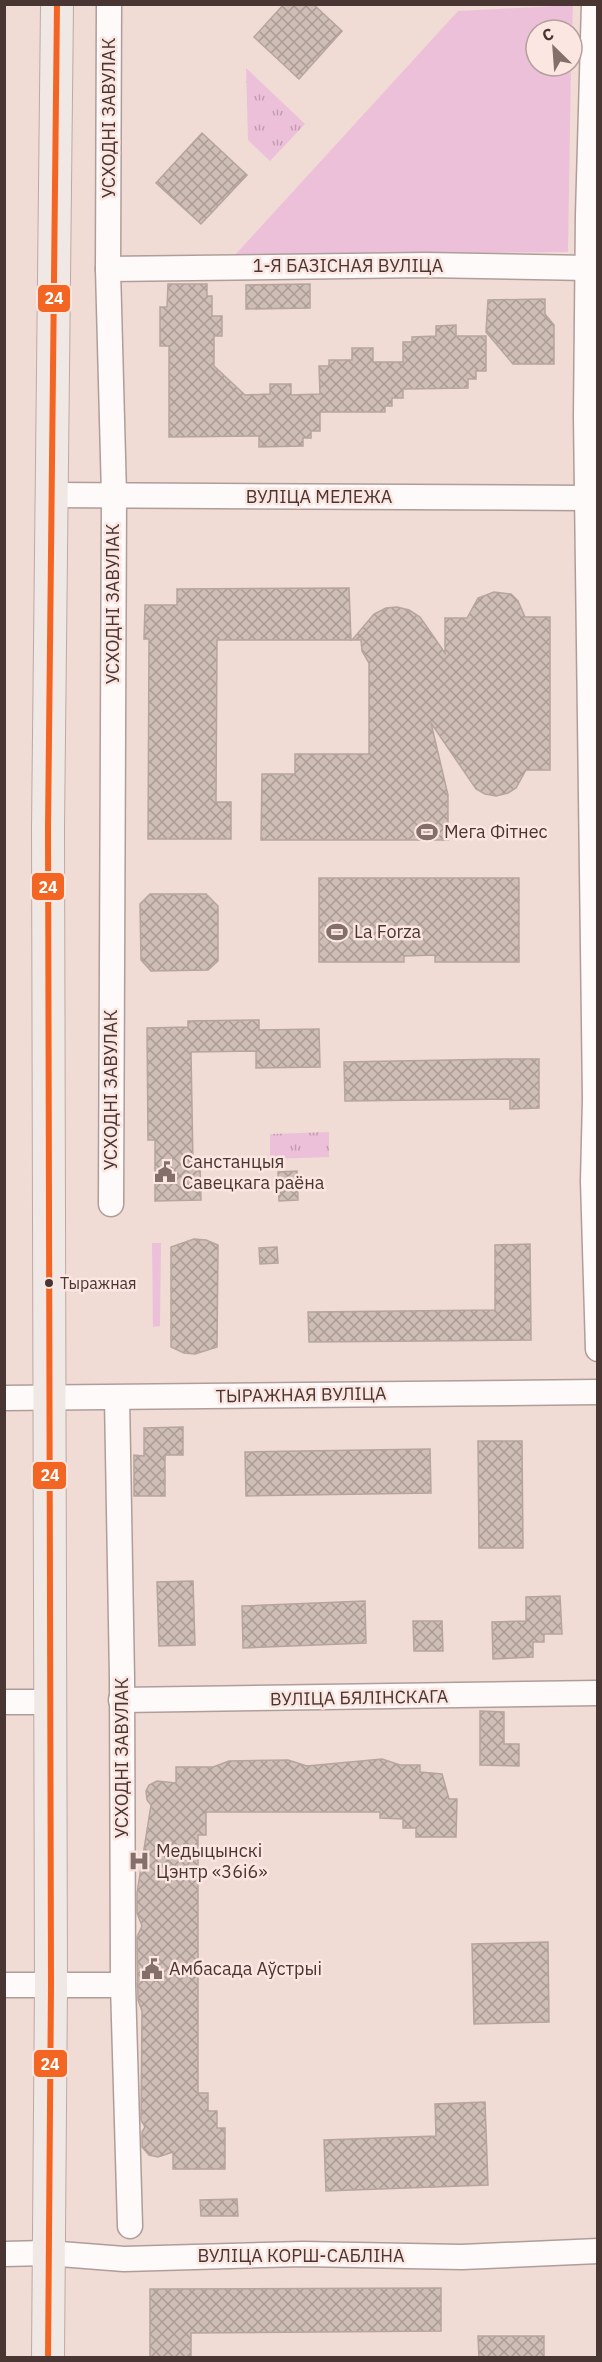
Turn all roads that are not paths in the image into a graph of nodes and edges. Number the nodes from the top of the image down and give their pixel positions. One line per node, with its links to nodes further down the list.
1 (57, 4): 6 (main road)
2 (109, 4): 5 (street, УСХОДНІ ЗАВУЛАК)
3 (594, 4): 4 (street)
4 (588, 268): 5 (street, 1-Я БАЗІСНАЯ ВУЛІЦА); 8 (street)
5 (108, 269): 7 (street, УСХОДНІ ЗАВУЛАК)
6 (52, 495): 7 (street, ВУЛІЦА МЕЛЕЖА); 13 (main road)
7 (114, 495): 8 (street, ВУЛІЦА МЕЛЕЖА); 10 (street, УСХОДНІ ЗАВУЛАК)
8 (587, 498): 9 (street)
9 (594, 937): 11 (street)
10 (111, 1203)
11 (597, 1349)
12 (597, 1392): 15 (street, ТЫРАЖНАЯ ВУЛІЦА)
13 (48, 1397): 14 (street, ТЫРАЖНАЯ ВУЛІЦА); 15 (street, ТЫРАЖНАЯ ВУЛІЦА); 19 (main road)
14 (4, 1398)
15 (117, 1398): 17 (street, УСХОДНІ ЗАВУЛАК)
16 (597, 1693): 17 (street, ВУЛІЦА БЯЛІНСКАГА)
17 (121, 1700): 22 (street, УСХОДНІ ЗАВУЛАК)
18 (4, 1702): 19 (street)
19 (50, 1702): 21 (main road)
20 (4, 1985): 21 (street)
21 (51, 1985): 22 (street); 25 (main road)
22 (123, 1985): 23 (street, УСХОДНІ ЗАВУЛАК)
23 (130, 2226)
24 (597, 2251): 25 (street, ВУЛІЦА КОРШ-САБЛІНА)
25 (47, 2253): 26 (street, ВУЛІЦА КОРШ-САБЛІНА); 27 (main road)
26 (4, 2254)
27 (48, 2358)

